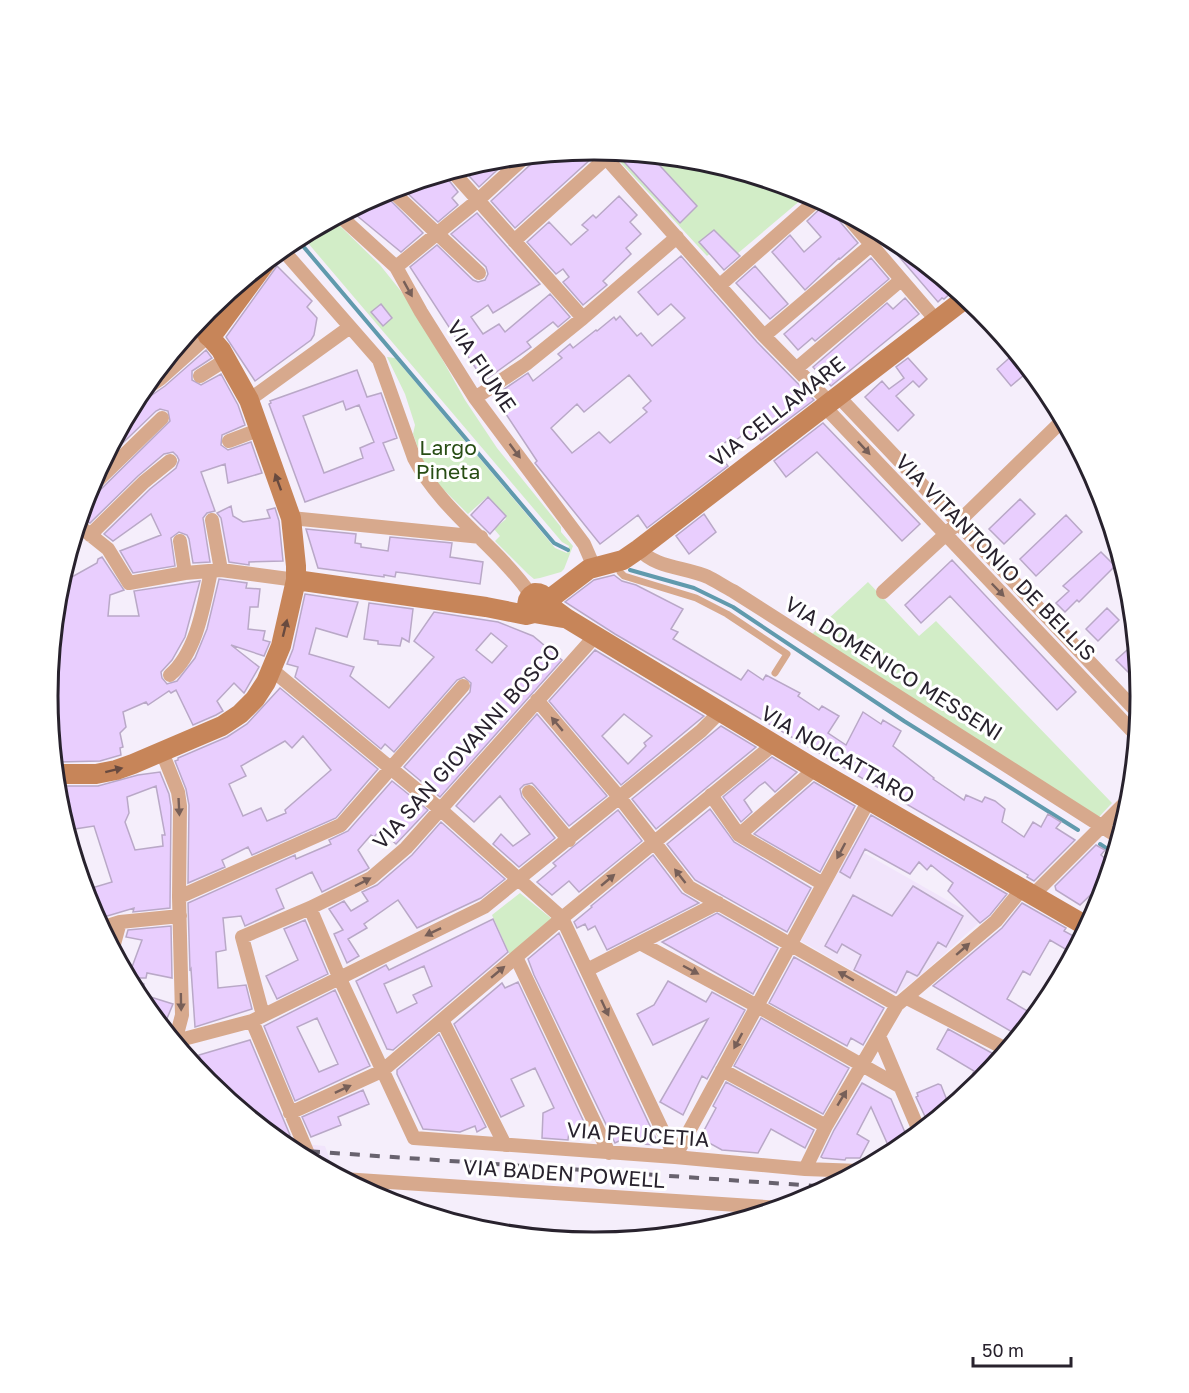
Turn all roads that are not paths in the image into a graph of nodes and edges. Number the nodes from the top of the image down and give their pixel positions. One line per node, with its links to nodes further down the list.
1 (597, 160): 12 (street)
2 (609, 161): 11 (street)
3 (514, 167): 6 (street)
4 (458, 178): 6 (street)
5 (399, 197): 10 (street)
6 (477, 201): 10 (street); 12 (street)
7 (810, 206): 18 (street)
8 (346, 222): 15 (street, VIA FIUME)
9 (859, 231): 13 (street)
10 (437, 233): 15 (street); 16 (street)
11 (677, 237): 18 (street); 21 (street)
12 (514, 241): 21 (street)
13 (871, 244): 17 (street); 25 (street)
14 (289, 257): 23 (street)
15 (396, 267): 29 (street, VIA FIUME, one-way to 29)
16 (479, 273)
17 (901, 280): 22 (street); 27 (street)
18 (719, 286): 25 (street)
19 (245, 291): 24 (street)
20 (959, 303): 22 (street, VIA CELLAMARE)
21 (584, 318): 29 (street)
22 (936, 320): 31 (street, VIA CELLAMARE)
23 (350, 327): 30 (street); 44 (street)
24 (203, 330): 26 (street)
25 (764, 336): 27 (street)
26 (227, 359): 28 (street); 30 (street)
27 (797, 368): 31 (street)
28 (200, 376)
29 (475, 398): 48 (street, VIA FIUME, one-way to 48)
30 (249, 400): 34 (street)
31 (830, 401): 40 (street); 43 (street, VIA VITANTONIO DE BELLIS, one-way to 43); 46 (street, VIA CELLAMARE)
32 (162, 418): 37 (street)
33 (1057, 425): 40 (street)
34 (258, 430): 35 (street); 38 (street, one-way to 34)
35 (229, 441)
36 (170, 461): 42 (street)
37 (109, 469)
38 (291, 518): 44 (street); 51 (street)
39 (212, 520): 49 (street)
40 (957, 523): 43 (street); 60 (street)
41 (85, 531): 42 (street)
42 (90, 535): 50 (street)
43 (945, 535): 52 (street); 62 (street, VIA VITANTONIO DE BELLIS, one-way to 62)
44 (481, 537): 53 (street)
45 (180, 541): 50 (street)
46 (639, 549): 47 (street, VIA CELLAMARE); 74 (street, VIA DOMENICO MESSENI)
47 (617, 562): 48 (street, VIA CELLAMARE); 56 (lane)
48 (594, 567): 53 (street)
49 (216, 571): 50 (street); 51 (street); 57 (street)
50 (185, 573)
51 (296, 580): 53 (street); 55 (street, one-way to 51)
52 (884, 592)
53 (538, 603): 54 (street, VIA NOICATTARO)
54 (596, 636): 59 (street, VIA SAN GIOVANNI BOSCO); 61 (street, VIA NOICATTARO)
55 (271, 669): 64 (street); 65 (street)
56 (775, 673)
57 (170, 675)
58 (463, 686): 65 (street)
59 (537, 700): 70 (street, one-way to 59); 72 (street, VIA SAN GIOVANNI BOSCO)
60 (1130, 704)
61 (720, 712): 63 (street, VIA NOICATTARO); 70 (street)
62 (1129, 728)
63 (774, 744): 66 (street, VIA NOICATTARO); 69 (street)
64 (162, 752): 67 (street, one-way to 64); 82 (street, one-way to 82)
65 (392, 768): 72 (street); 82 (street)
66 (815, 769): 71 (street, VIA NOICATTARO); 76 (street)
67 (64, 774)
68 (529, 792): 77 (street)
69 (711, 795): 76 (street); 78 (street)
70 (620, 798): 77 (street); 78 (street)
71 (868, 800): 80 (street, one-way to 80); 81 (street, VIA NOICATTARO)
72 (440, 809): 79 (street); 84 (street, VIA SAN GIOVANNI BOSCO, one-way to 72)
73 (1118, 810): 74 (street)
74 (1102, 826): 75 (street, VIA DOMENICO MESSENI); 81 (street)
75 (1112, 833)
76 (739, 835): 80 (street)
77 (569, 840): 79 (street)
78 (654, 842): 83 (street, one-way to 78); 86 (street, one-way to 78)
79 (519, 881): 86 (street); 95 (street, one-way to 95)
80 (823, 884): 92 (street)
81 (1027, 892): 88 (street, VIA NOICATTARO); 96 (street, one-way to 81)
82 (178, 897): 85 (street)
83 (718, 903): 91 (street); 92 (street)
84 (310, 908): 95 (street); 98 (street, VIA SAN GIOVANNI BOSCO)
85 (180, 916): 87 (street); 100 (street, one-way to 100)
86 (562, 918): 93 (street); 94 (street)
87 (120, 922): 89 (street); 90 (street)
88 (1080, 923)
89 (110, 925)
90 (115, 937)
91 (640, 943): 94 (street); 97 (street, one-way to 97)
92 (790, 944): 96 (street, one-way to 92); 97 (street)
93 (516, 957): 99 (street, one-way to 93); 113 (street)
94 (587, 970): 114 (street, one-way to 114)
95 (340, 979): 98 (street); 106 (street)
96 (902, 1002): 101 (street); 103 (street)
97 (757, 1006): 104 (street); 105 (street, one-way to 105)
98 (257, 1018): 102 (street); 108 (street)
99 (442, 1020): 106 (street); 111 (street)
100 (177, 1033)
101 (879, 1036): 104 (street); 107 (street)
102 (183, 1040)
103 (1000, 1046)
104 (862, 1064): 107 (street); 110 (street, one-way to 104)
105 (722, 1070): 110 (street); 114 (street)
106 (382, 1071): 108 (street, one-way to 106); 111 (street, VIA PEUCETIA)
107 (899, 1086): 109 (street)
108 (290, 1113): 112 (street)
109 (916, 1125)
110 (826, 1126): 115 (street)
111 (505, 1145): 113 (street, VIA PEUCETIA)
112 (305, 1147)
113 (609, 1153): 114 (street, VIA PEUCETIA)
114 (675, 1157): 115 (street, VIA PEUCETIA)
115 (805, 1169): 116 (street, VIA PEUCETIA)
116 (844, 1170)
117 (364, 1180): 118 (street, VIA BADEN POWELL)
118 (759, 1206)

